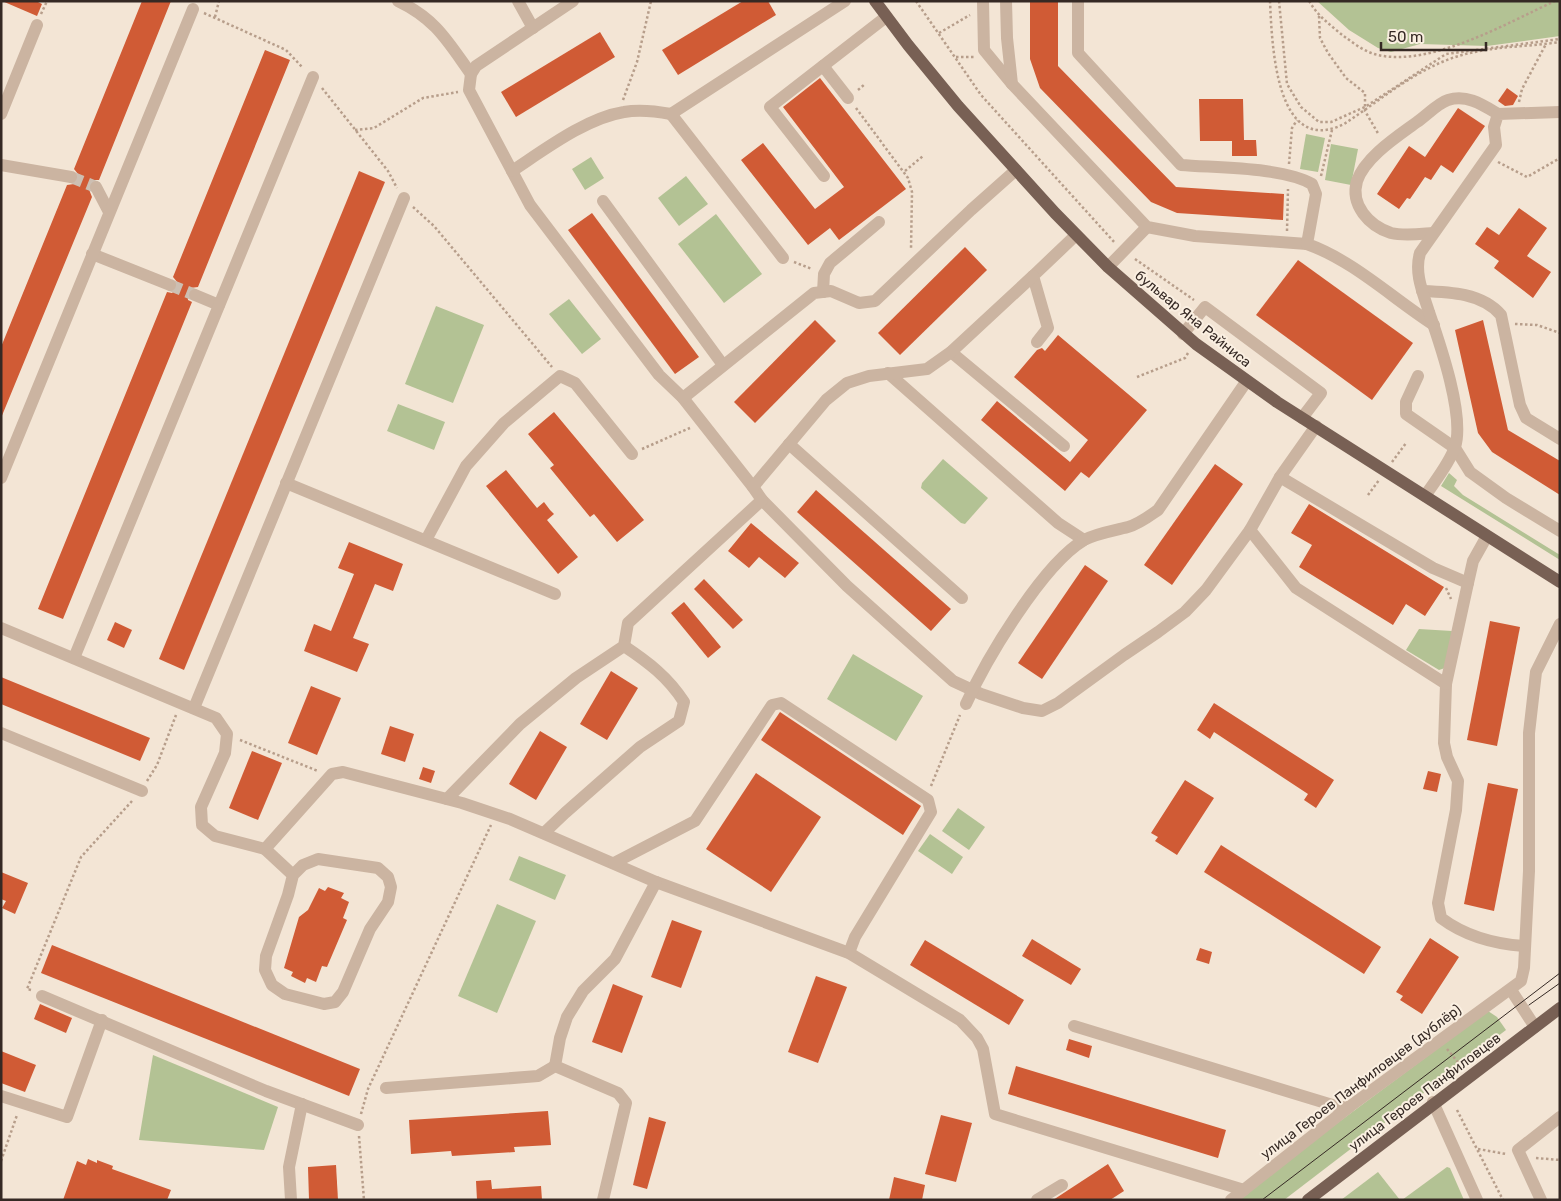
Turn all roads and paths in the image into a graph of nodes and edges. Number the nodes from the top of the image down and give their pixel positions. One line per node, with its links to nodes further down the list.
1 (219, 1): 28 (path)
2 (398, 1): 27 (street)
3 (518, 1): 20 (street)
4 (573, 1): 20 (street)
5 (651, 1): 35 (path)
6 (845, 1): 37 (street)
7 (876, 1): 18 (main road, бульвар Яна Райниса)
8 (916, 1): 21 (path)
9 (1006, 1): 29 (street)
10 (1078, 1): 51 (street)
11 (1270, 1): 40 (path)
12 (1279, 1): 32 (path)
13 (1309, 1): 17 (path)
14 (1555, 1): 24 (path)
15 (984, 4): 21 (path); 29 (street)
16 (192, 9): 55 (street)
17 (1319, 16): 24 (path); 32 (path)
18 (886, 17): 26 (street); 47 (main road, бульвар Яна Райниса)
19 (37, 25): 36 (street)
20 (533, 28): 27 (street)
21 (939, 33): 61 (path)
22 (1560, 41): 23 (path); 25 (path)
23 (1546, 44): 32 (path); 33 (path)
24 (1440, 52): 25 (path)
25 (1442, 56): 32 (path)
26 (823, 66): 31 (street); 49 (street)
27 (471, 74): 30 (street)
28 (313, 77): 39 (path); 72 (street)
29 (1012, 84): 57 (street)
30 (469, 90): 39 (path); 48 (street)
31 (848, 98): 46 (path)
32 (1365, 109): 40 (path); 41 (path)
33 (1516, 112): 34 (street); 38 (street)
34 (1560, 112)
35 (618, 113): 37 (street); 48 (street)
36 (1, 114)
37 (670, 114): 63 (street)
38 (1498, 114): 41 (street); 43 (street)
39 (355, 130): 53 (path)
40 (1332, 130): 51 (path)
41 (1385, 145): 58 (street)
42 (923, 156): 46 (path)
43 (1488, 156): 44 (path); 58 (street)
44 (1560, 158)
45 (1, 166): 50 (street)
46 (905, 170): 65 (path)
47 (1016, 170): 59 (main road, бульвар Яна Райниса); 65 (street)
48 (512, 171): 87 (street)
49 (824, 176)
50 (71, 177)
51 (1312, 184): 60 (street)
52 (96, 187): 55 (street)
53 (404, 198): 83 (path); 98 (street)
54 (603, 201): 81 (street)
55 (109, 212): 62 (street)
56 (879, 222): 66 (street)
57 (1147, 227): 60 (street); 61 (street)
58 (1433, 233): 69 (street)
59 (1076, 235): 64 (main road, бульвар Яна Райниса); 67 (street)
60 (1307, 244): 75 (street)
61 (1123, 251): 64 (street); 73 (path)
62 (92, 254): 68 (street); 97 (street)
63 (783, 258): 66 (path)
64 (1108, 267): 77 (main road, бульвар Яна Райниса)
65 (910, 268): 70 (street)
66 (824, 274): 70 (street)
67 (1033, 276): 78 (street); 80 (street)
68 (170, 285)
69 (1422, 291): 74 (street); 75 (street)
70 (823, 292): 81 (street)
71 (195, 295): 72 (street)
72 (219, 305): 116 (street)
73 (1205, 307): 77 (street); 88 (street)
74 (1503, 323): 76 (path); 91 (street)
75 (1434, 325): 94 (street)
76 (1560, 333)
77 (1184, 334): 79 (main road, бульвар Яна Райниса)
78 (1037, 342)
79 (1196, 344): 85 (path); 86 (main road, бульвар Яна Райниса)
80 (951, 352): 82 (street); 93 (street)
81 (723, 365): 87 (street)
82 (888, 374): 92 (street); 106 (street)
83 (560, 376): 95 (street); 105 (street)
84 (1418, 376): 94 (street)
85 (1137, 378)
86 (1246, 382): 88 (main road, бульвар Яна Райниса); 106 (street)
87 (683, 398): 89 (street)
88 (1302, 418): 90 (main road, бульвар Яна Райниса)
89 (702, 422): 95 (path); 99 (street)
90 (1316, 426): 96 (street); 100 (main road, бульвар Яна Райниса)
91 (1560, 439)
92 (789, 444): 99 (street); 111 (street)
93 (1064, 446)
94 (1455, 448): 100 (street); 103 (street)
95 (632, 454)
96 (1280, 477): 102 (street); 107 (street)
97 (1, 478)
98 (286, 483): 105 (street); 121 (street)
99 (754, 487): 101 (street)
100 (1425, 496): 104 (main road, бульвар Яна Райниса)
101 (762, 500): 115 (street); 118 (street)
102 (1250, 530): 117 (street); 118 (street)
103 (1560, 531)
104 (1487, 536): 108 (main road, бульвар Яна Райниса); 109 (street)
105 (426, 540): 110 (street)
106 (1084, 540): 118 (street)
107 (1439, 571): 109 (street); 112 (path)
108 (1560, 582)
109 (1468, 583): 112 (street)
110 (555, 594)
111 (962, 598)
112 (1460, 619): 117 (street)
113 (1560, 624): 134 (street)
114 (1, 628): 116 (street)
115 (624, 646): 126 (street); 129 (street)
116 (74, 658): 119 (street)
117 (1446, 684): 134 (street)
118 (972, 690): 120 (street)
119 (181, 702): 121 (street); 125 (path)
120 (966, 704): 127 (path)
121 (194, 708): 123 (street)
122 (1, 733): 125 (street)
123 (227, 734): 124 (path); 130 (street)
124 (332, 774): 126 (street); 130 (street)
125 (142, 791): 137 (path)
126 (447, 799): 128 (street)
127 (928, 800): 131 (street); 135 (street)
128 (496, 814): 129 (street); 153 (path)
129 (544, 833): 131 (street)
130 (266, 849): 132 (street)
131 (614, 864): 133 (street)
132 (293, 874): 132 (street)
133 (656, 882): 135 (street); 143 (street)
134 (1524, 946): 136 (street)
135 (849, 953): 156 (street)
136 (1511, 990): 141 (street); 150 (street, улица Героев Панфиловцев (дублёр))
137 (42, 996): 139 (street)
138 (1560, 1008): 141 (main road, улица Героев Панфиловцев)
139 (102, 1020): 147 (street); 149 (street)
140 (1074, 1026): 150 (street)
141 (1535, 1027): 148 (main road, улица Героев Панфиловцев)
142 (1446, 1048): 144 (path)
143 (555, 1066): 145 (street); 159 (street)
144 (1462, 1067)
145 (386, 1088)
146 (1, 1096): 147 (street)
147 (21, 1102): 154 (path)
148 (1433, 1102): 162 (main road, улица Героев Панфиловцев); 163 (street)
149 (302, 1104): 153 (street); 157 (street)
150 (1349, 1107): 156 (street, улица Героев Панфиловцев (дублёр))
151 (1456, 1110): 164 (path)
152 (1560, 1117): 165 (street)
153 (358, 1125): 158 (path)
154 (1, 1161)
155 (1062, 1185): 160 (street)
156 (1244, 1190): 161 (street, улица Героев Панфиловцев (дублёр))
157 (291, 1200)
158 (364, 1200)
159 (602, 1200)
160 (1037, 1200)
161 (1231, 1200)
162 (1308, 1200)
163 (1477, 1200)
164 (1503, 1200)
165 (1541, 1200)

